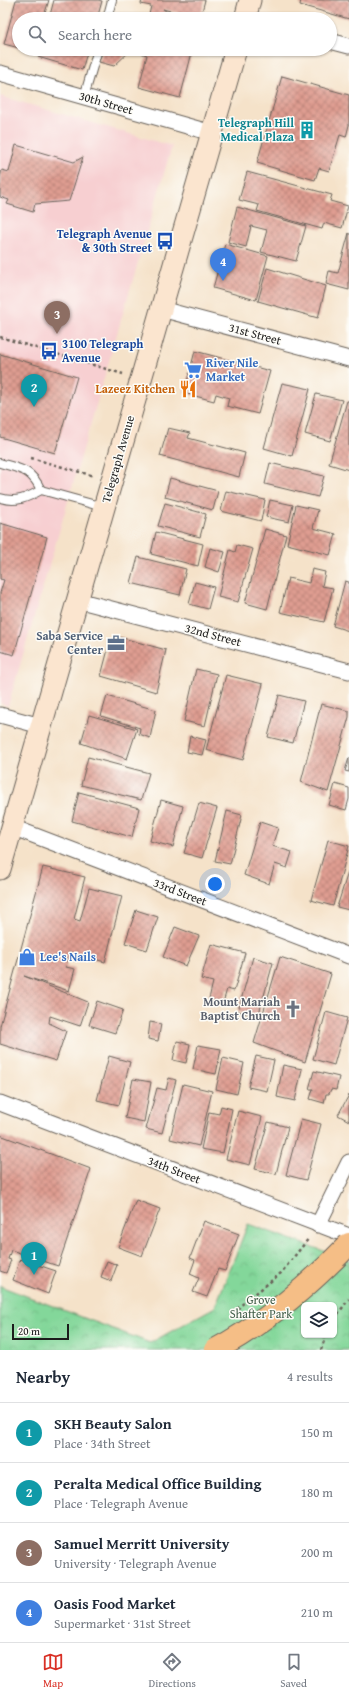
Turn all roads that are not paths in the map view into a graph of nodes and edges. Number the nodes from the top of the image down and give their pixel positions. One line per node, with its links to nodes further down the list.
1 (112, 0): 2 (lane)
2 (109, 12)
3 (337, 43): 4 (street)
4 (349, 46)
5 (96, 56): 8 (lane)
6 (234, 56): 9 (main road, Telegraph Avenue)
7 (0, 72): 8 (street, 30th Street)
8 (84, 97): 9 (street, 30th Street)
9 (212, 133): 10 (main road, Telegraph Avenue)
10 (161, 309): 11 (street, 31st Street); 15 (main road, Telegraph Avenue)
11 (349, 359)
12 (0, 463): 13 (lane)
13 (41, 490): 14 (lane); 15 (lane)
14 (0, 498)
15 (104, 507): 16 (main road, Telegraph Avenue)
16 (78, 600): 17 (street, 32nd Street); 19 (main road, Telegraph Avenue)
17 (349, 671)
18 (0, 715): 19 (street)
19 (41, 726): 20 (main road, Telegraph Avenue)
20 (12, 827): 21 (main road, Telegraph Avenue); 22 (street, 33rd Street)
21 (0, 869)
22 (349, 956)
23 (0, 1104): 25 (street, 34th Street)
24 (349, 1162): 25 (street)
25 (318, 1225): 26 (street, 34th Street)
26 (349, 1236)
27 (349, 1244): 28 (highway, bridge)
28 (215, 1350)

